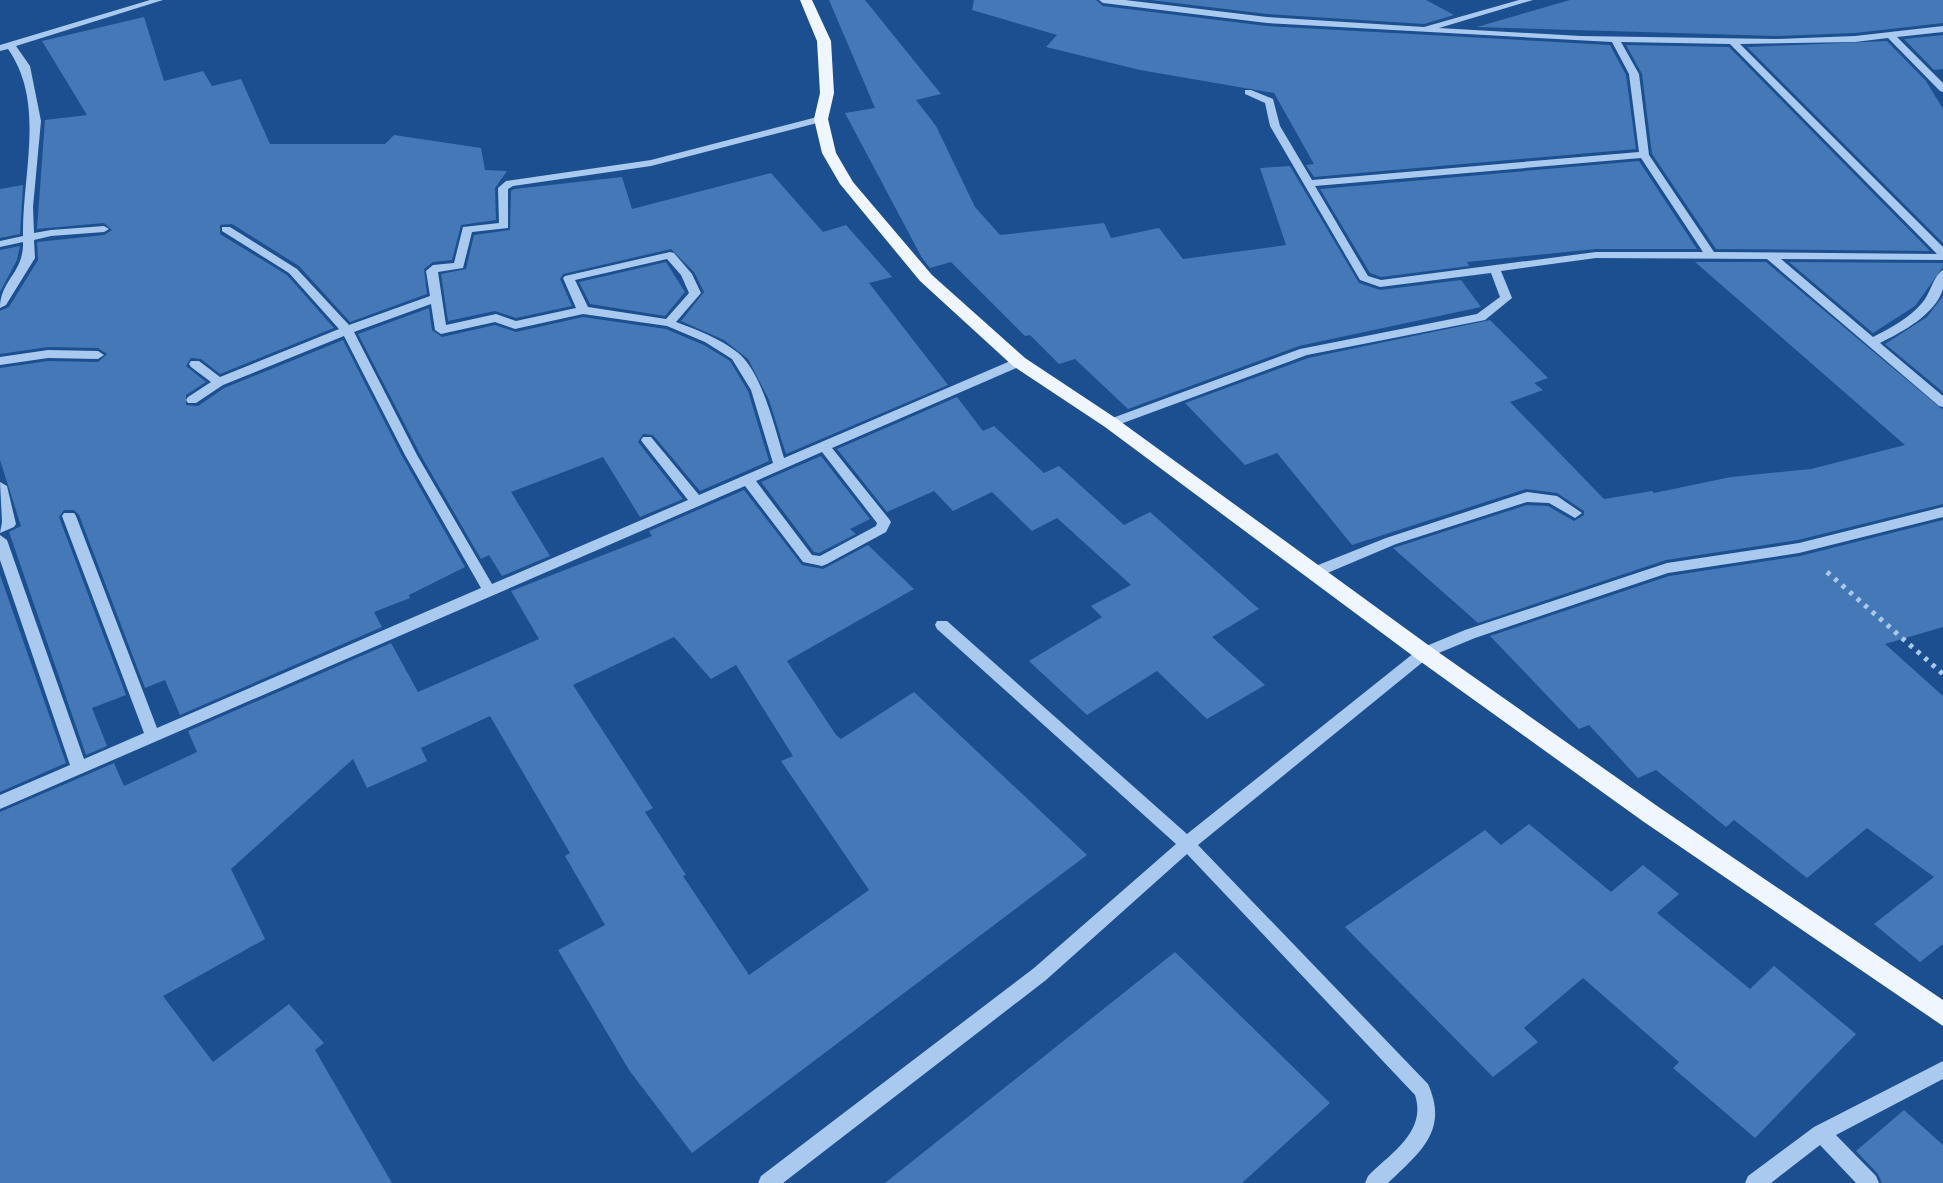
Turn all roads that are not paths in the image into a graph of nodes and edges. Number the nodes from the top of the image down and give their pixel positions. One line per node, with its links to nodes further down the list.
1 (159, 0): 10 (street)
2 (806, 0): 13 (main road)
3 (1529, 0): 6 (street)
4 (1112, 1): 6 (street)
5 (1943, 29): 7 (street)
6 (1416, 31): 8 (street)
7 (1890, 35): 9 (street); 11 (street)
8 (1615, 39): 9 (street); 14 (street)
9 (1731, 40): 22 (street)
10 (5, 46): 18 (street)
11 (1943, 89)
12 (1248, 92): 15 (street)
13 (821, 119): 25 (street); 33 (main road)
14 (1644, 155): 15 (street); 20 (street)
15 (1310, 183): 23 (street)
16 (104, 229): 18 (street)
17 (226, 229): 29 (street)
18 (31, 239): 19 (street); 26 (street)
19 (0, 244)
20 (1710, 254): 21 (street); 23 (street)
21 (1769, 255): 22 (street); 30 (street)
22 (1943, 255)
23 (1495, 269): 38 (street)
24 (1943, 273): 30 (street)
25 (436, 298): 27 (street); 29 (street)
26 (0, 305)
27 (583, 310): 28 (street); 28 (street)
28 (669, 323): 41 (street)
29 (347, 330): 35 (street); 51 (street)
30 (1871, 343): 37 (street)
31 (98, 355): 32 (street)
32 (0, 361)
33 (1019, 362): 38 (main road); 40 (street)
34 (195, 364): 35 (street)
35 (219, 382): 36 (street)
36 (192, 400)
37 (1943, 403)
38 (1111, 423): 50 (main road)
39 (647, 440): 44 (street)
40 (824, 446): 41 (street); 42 (street)
41 (780, 465): 42 (street)
42 (747, 479): 44 (street)
43 (0, 486): 48 (street)
44 (696, 501): 51 (street)
45 (1943, 512): 53 (street)
46 (1575, 513): 50 (street)
47 (69, 516): 54 (street)
48 (0, 528)
49 (0, 540): 55 (street)
50 (1313, 573): 53 (main road)
51 (489, 590): 54 (street)
52 (942, 625): 57 (street)
53 (1424, 653): 57 (street); 58 (main road)
54 (152, 735): 55 (street)
55 (79, 767): 56 (street)
56 (0, 802)
57 (1187, 844): 61 (street); 62 (street)
58 (1943, 1014)
59 (1943, 1070): 60 (street)
60 (1821, 1133): 63 (street); 64 (street)
61 (768, 1183)
62 (1375, 1183)
63 (1755, 1183)
64 (1869, 1183)

